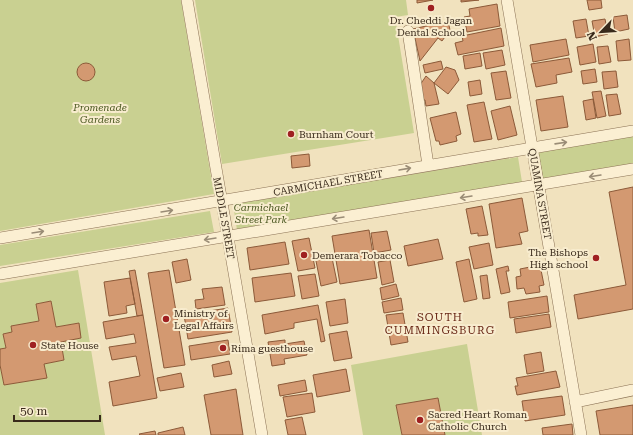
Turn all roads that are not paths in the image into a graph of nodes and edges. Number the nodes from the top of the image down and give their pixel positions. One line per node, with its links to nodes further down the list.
1 (187, 0): 9 (street, MIDDLE STREET)
2 (507, 0): 5 (street, QUAMINA STREET)
3 (408, 31): 6 (street)
4 (633, 131): 5 (street, CARMICHAEL STREET, one-way to 4)
5 (532, 147): 6 (street, CARMICHAEL STREET); 8 (street, QUAMINA STREET)
6 (428, 165): 9 (street, CARMICHAEL STREET, one-way to 6)
7 (633, 169): 8 (street, one-way to 8)
8 (538, 185): 10 (street, one-way to 10); 14 (street, QUAMINA STREET)
9 (221, 202): 10 (street, MIDDLE STREET); 11 (street, CARMICHAEL STREET, one-way to 9)
10 (228, 236): 12 (street, one-way to 12); 15 (street, MIDDLE STREET)
11 (0, 238)
12 (0, 274)
13 (633, 390): 14 (street)
14 (575, 402): 16 (street, QUAMINA STREET)
15 (262, 435)
16 (581, 435)

